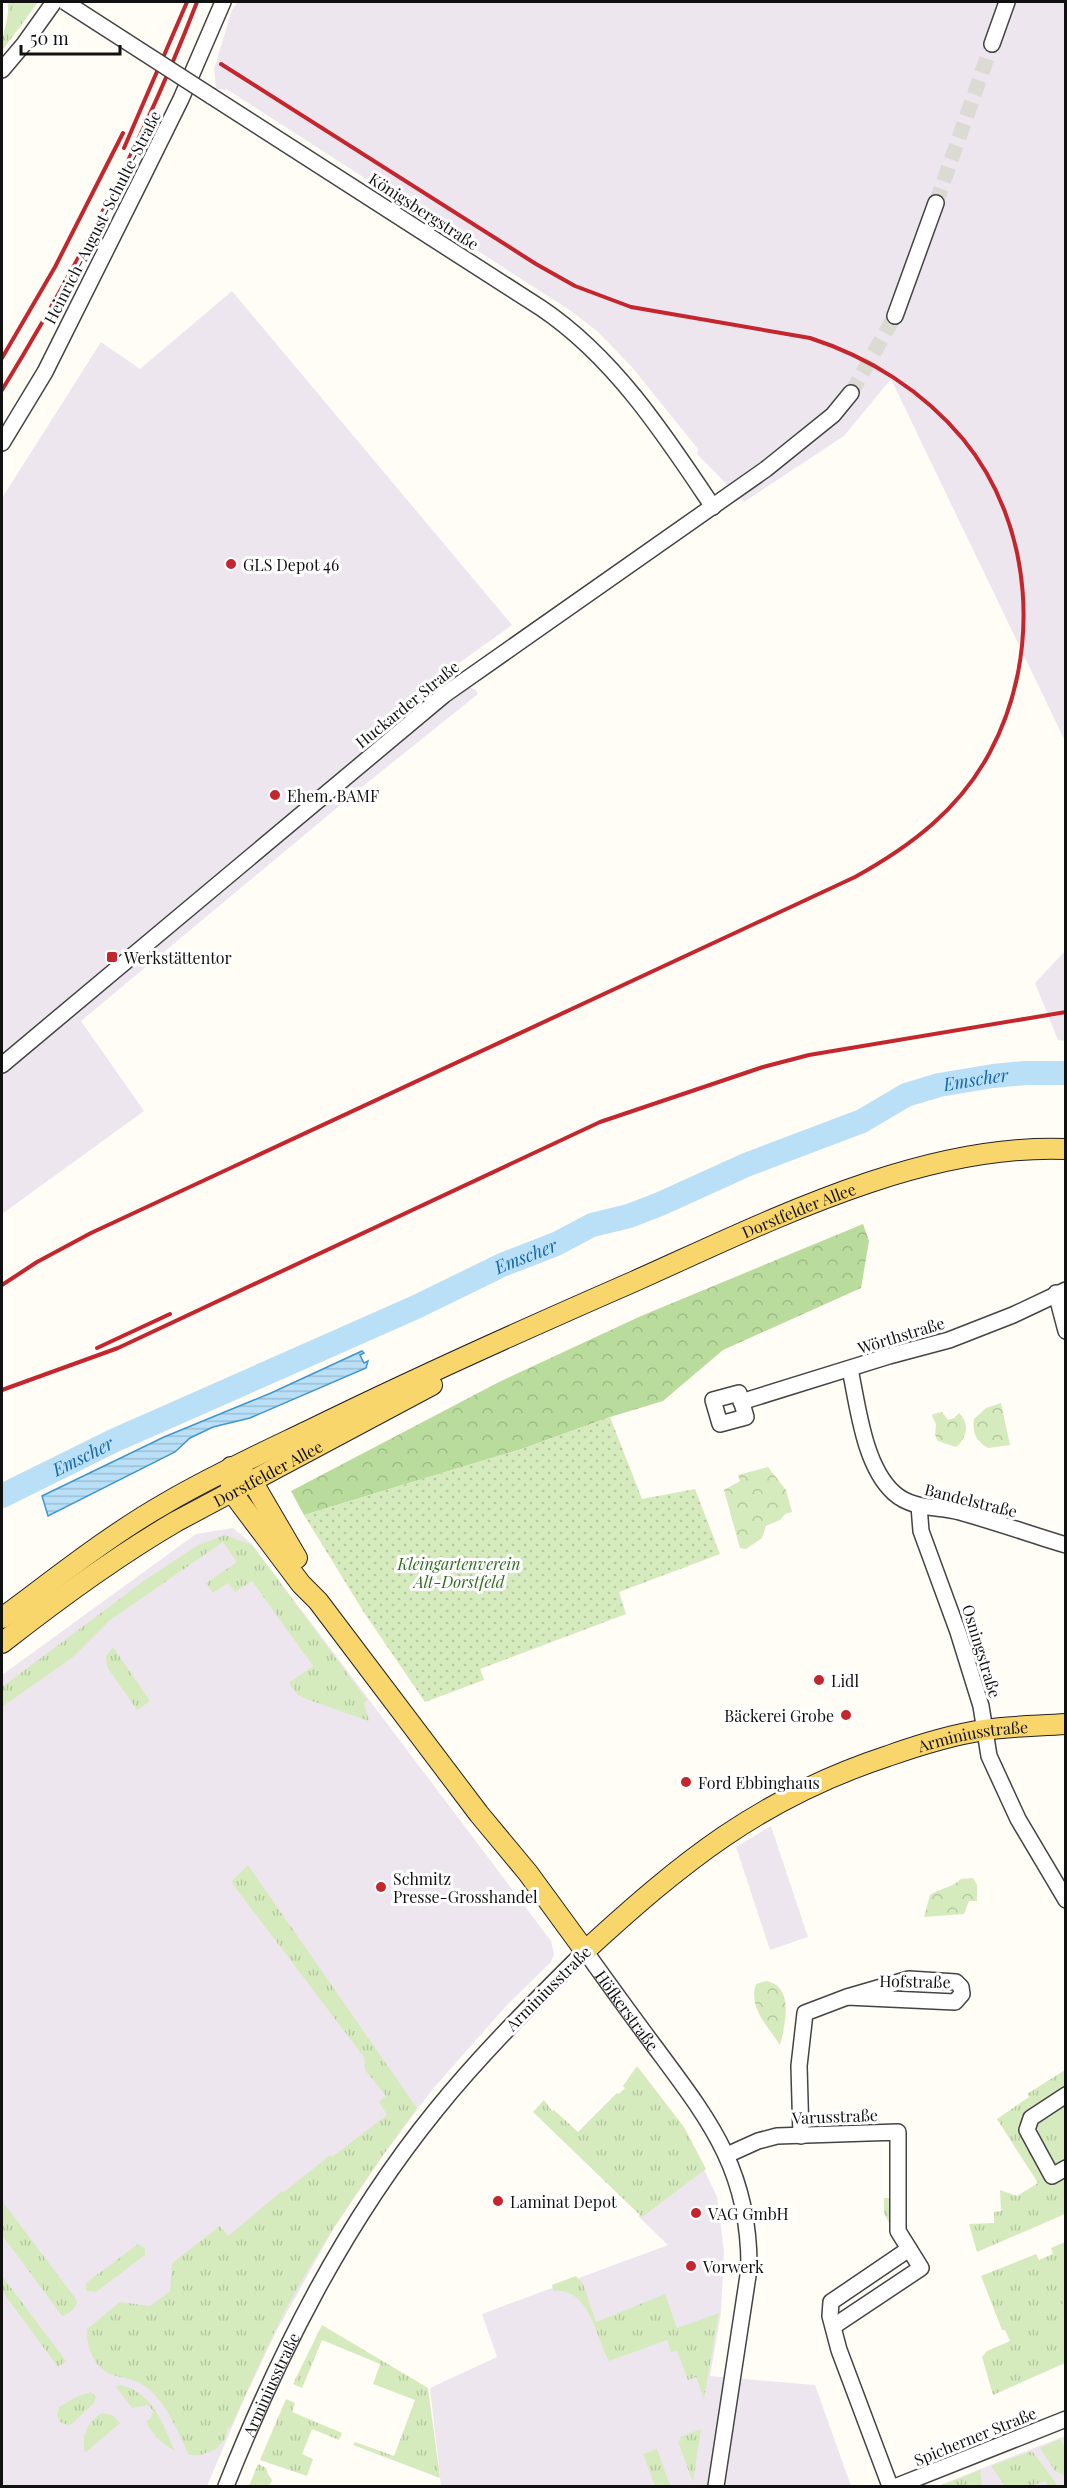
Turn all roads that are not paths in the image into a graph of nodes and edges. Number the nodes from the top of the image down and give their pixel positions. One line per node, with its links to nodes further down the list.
1 (54, 2): 6 (street)
2 (65, 2): 11 (street, Königsbergstraße, bridge)
3 (223, 2): 10 (street, Heinrich-August-Schulte-Straße)
4 (1007, 2): 5 (street)
5 (992, 44)
6 (2, 70)
7 (936, 203): 8 (street)
8 (895, 316)
9 (850, 393): 11 (street, Huckarder Straße)
10 (2, 443)
11 (713, 507): 12 (street, Huckarder Straße)
12 (2, 1065)
13 (1065, 1149): 15 (main road, Dorstfelder Allee)
14 (1061, 1292): 16 (street); 17 (street, Wörthstraße)
15 (546, 1320): 19 (main road, Dorstfelder Allee); 20 (main road, Dorstfelder Allee)
16 (1065, 1331)
17 (850, 1369): 18 (street, Wörthstraße); 22 (street, Bandelstraße)
18 (741, 1402)
19 (231, 1467): 20 (main road, Höfkerstraße); 21 (main road); 25 (main road, Dorstfelder Allee)
20 (252, 1481): 21 (main road, Dorstfelder Allee); 24 (main road, Höfkerstraße)
21 (231, 1491): 24 (main road, Höfkerstraße); 26 (main road, Dorstfelder Allee)
22 (919, 1506): 23 (street, Bandelstraße); 28 (street, Osningstraße)
23 (1065, 1545)
24 (318, 1600): 30 (main road, Höfkerstraße)
25 (2, 1618)
26 (2, 1643)
27 (1065, 1724): 28 (main road, Arminiusstraße)
28 (985, 1730): 29 (street, Osningstraße); 30 (main road, Arminiusstraße)
29 (1064, 1894)
30 (585, 1951): 34 (street, Höfkerstraße); 39 (street, Arminiusstraße)
31 (847, 1997): 31 (street, Hofstraße); 33 (street, Hofstraße)
32 (1065, 2096): 35 (street)
33 (801, 2136): 34 (street, Varusstraße); 36 (street, Varusstraße)
34 (727, 2155): 40 (street, Höfkerstraße)
35 (1065, 2168)
36 (909, 2249): 37 (street); 37 (street, Varusstraße)
37 (834, 2326): 41 (street)
38 (1065, 2419): 42 (street, Spicherner Straße)
39 (226, 2487)
40 (716, 2487)
41 (890, 2487)
42 (897, 2487)

